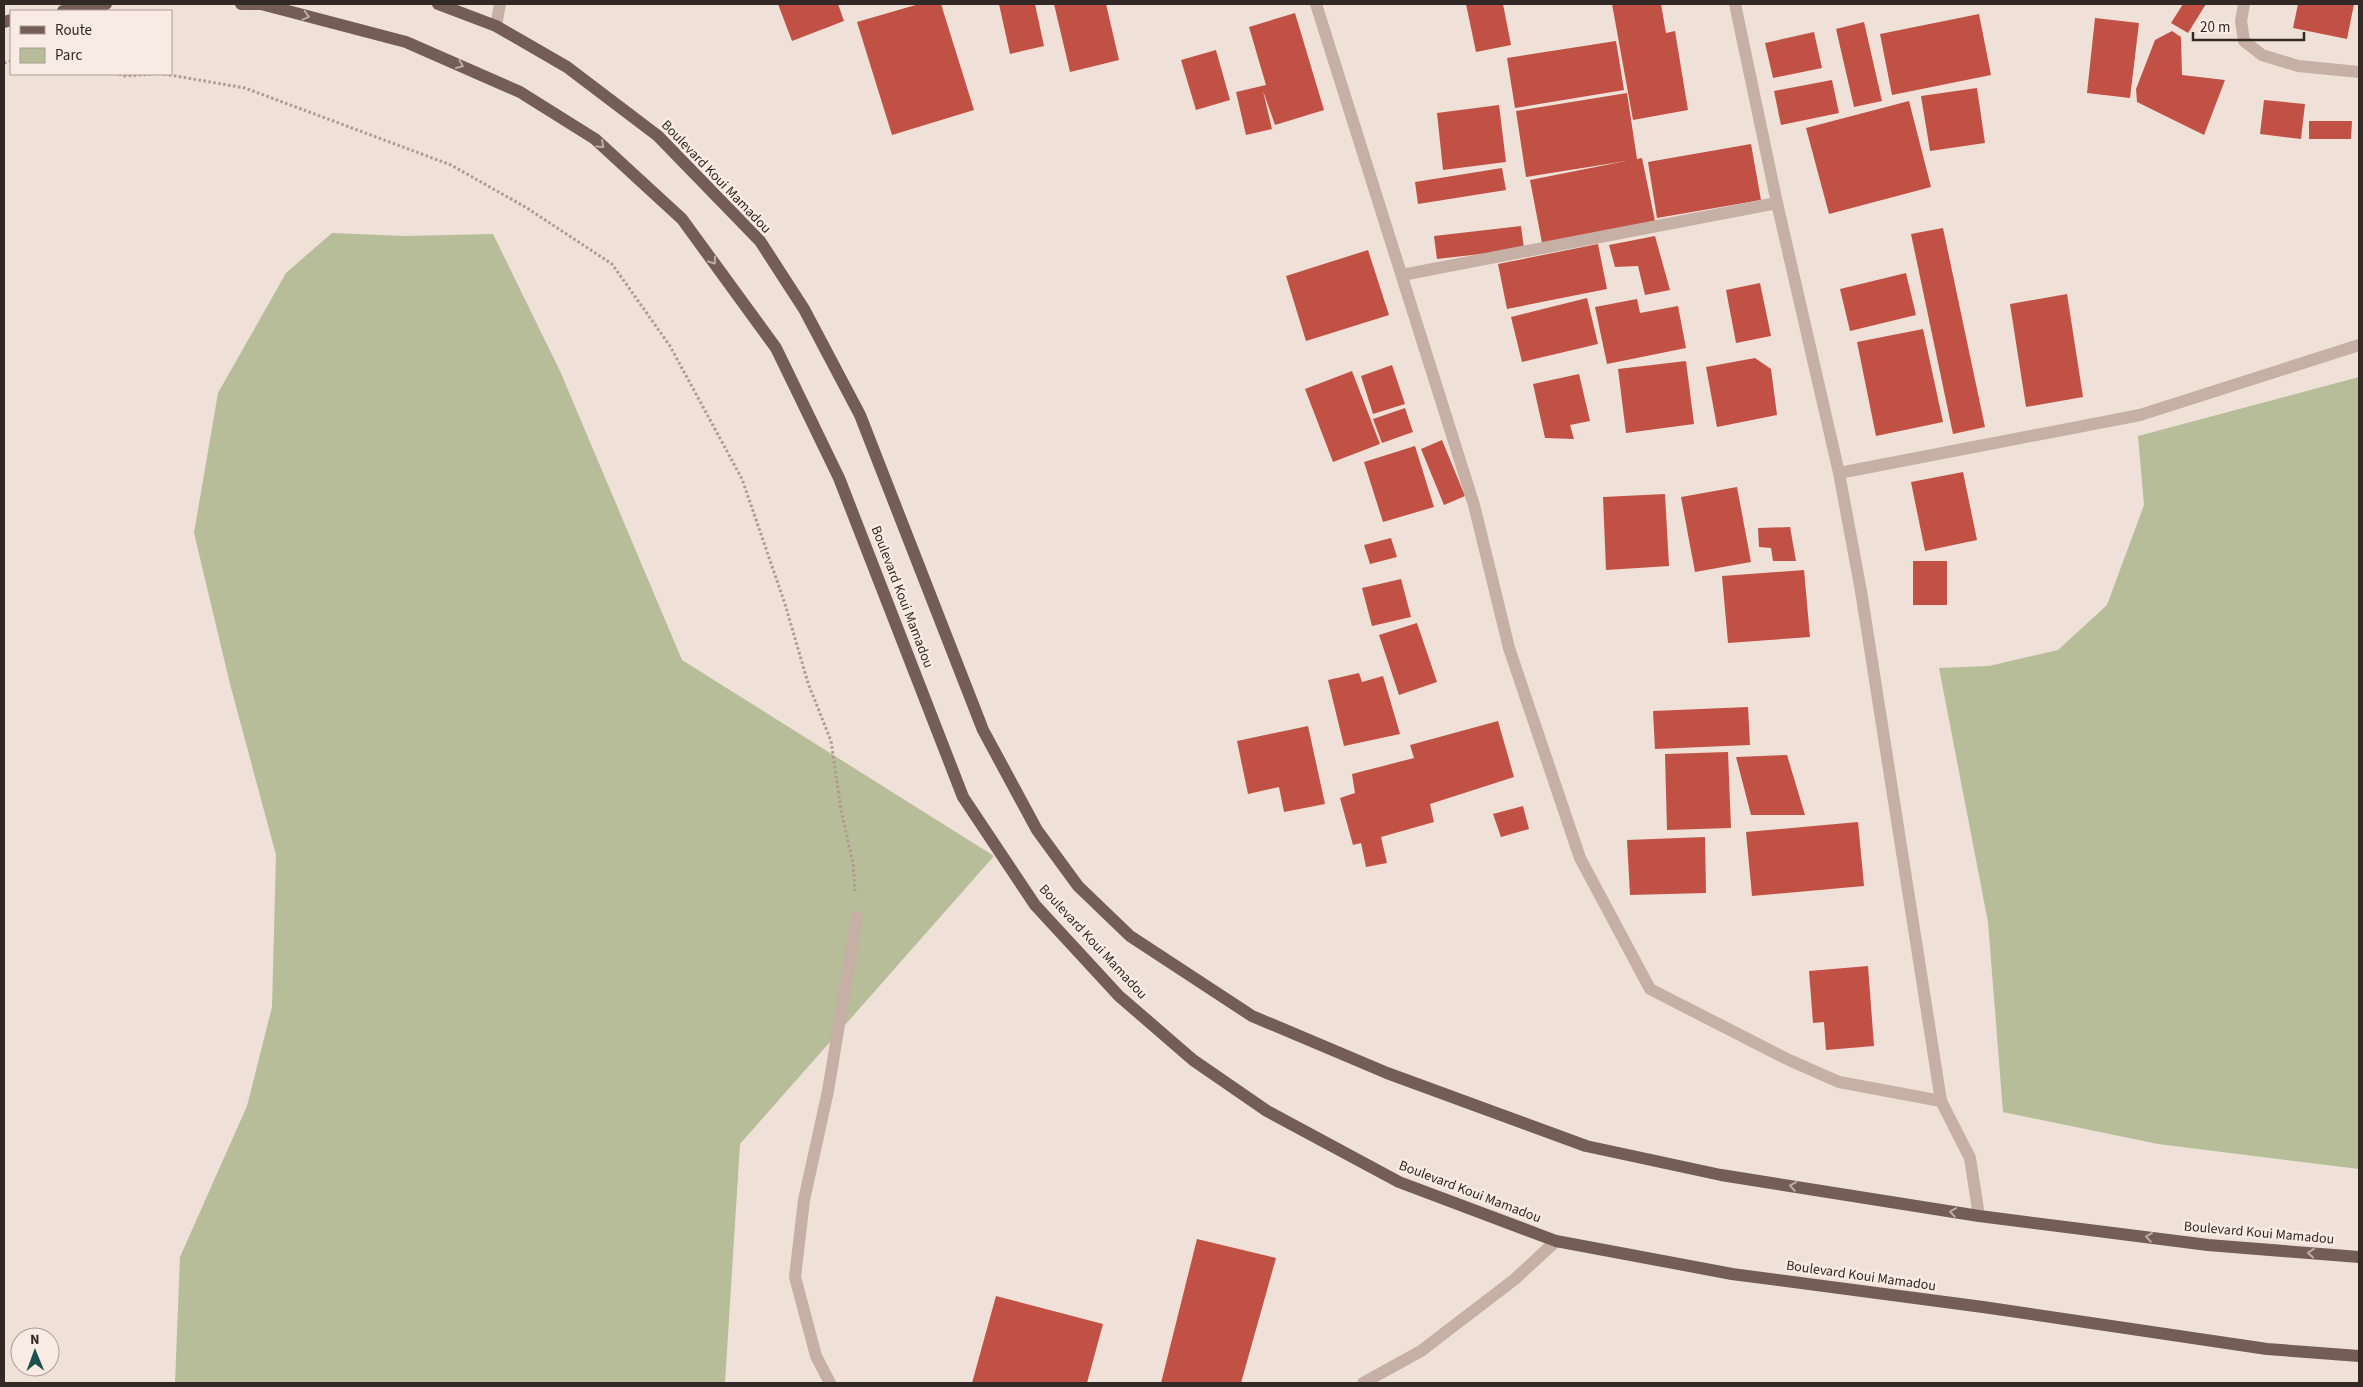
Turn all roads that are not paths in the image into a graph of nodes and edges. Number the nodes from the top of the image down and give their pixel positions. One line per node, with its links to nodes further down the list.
1 (106, 4): 8 (main road)
2 (241, 4): 18 (main road, Boulevard Koui Mamadou, one-way to 18)
3 (438, 4): 9 (main road, Boulevard Koui Mamadou)
4 (500, 4): 9 (street)
5 (1316, 4): 12 (street)
6 (1734, 4): 11 (street)
7 (2244, 4): 10 (street)
8 (69, 10)
9 (496, 26): 17 (main road, Boulevard Koui Mamadou, one-way to 9)
10 (2359, 72)
11 (1777, 203): 12 (street); 14 (street)
12 (1402, 275): 16 (street)
13 (2359, 345): 14 (street)
14 (1839, 473): 16 (street)
15 (857, 917): 21 (street)
16 (1941, 1101): 17 (street)
17 (1979, 1216): 19 (main road, Boulevard Koui Mamadou, one-way to 17)
18 (1556, 1241): 20 (main road, Boulevard Koui Mamadou); 22 (street)
19 (2359, 1257)
20 (2359, 1356)
21 (830, 1383)
22 (1363, 1383)

